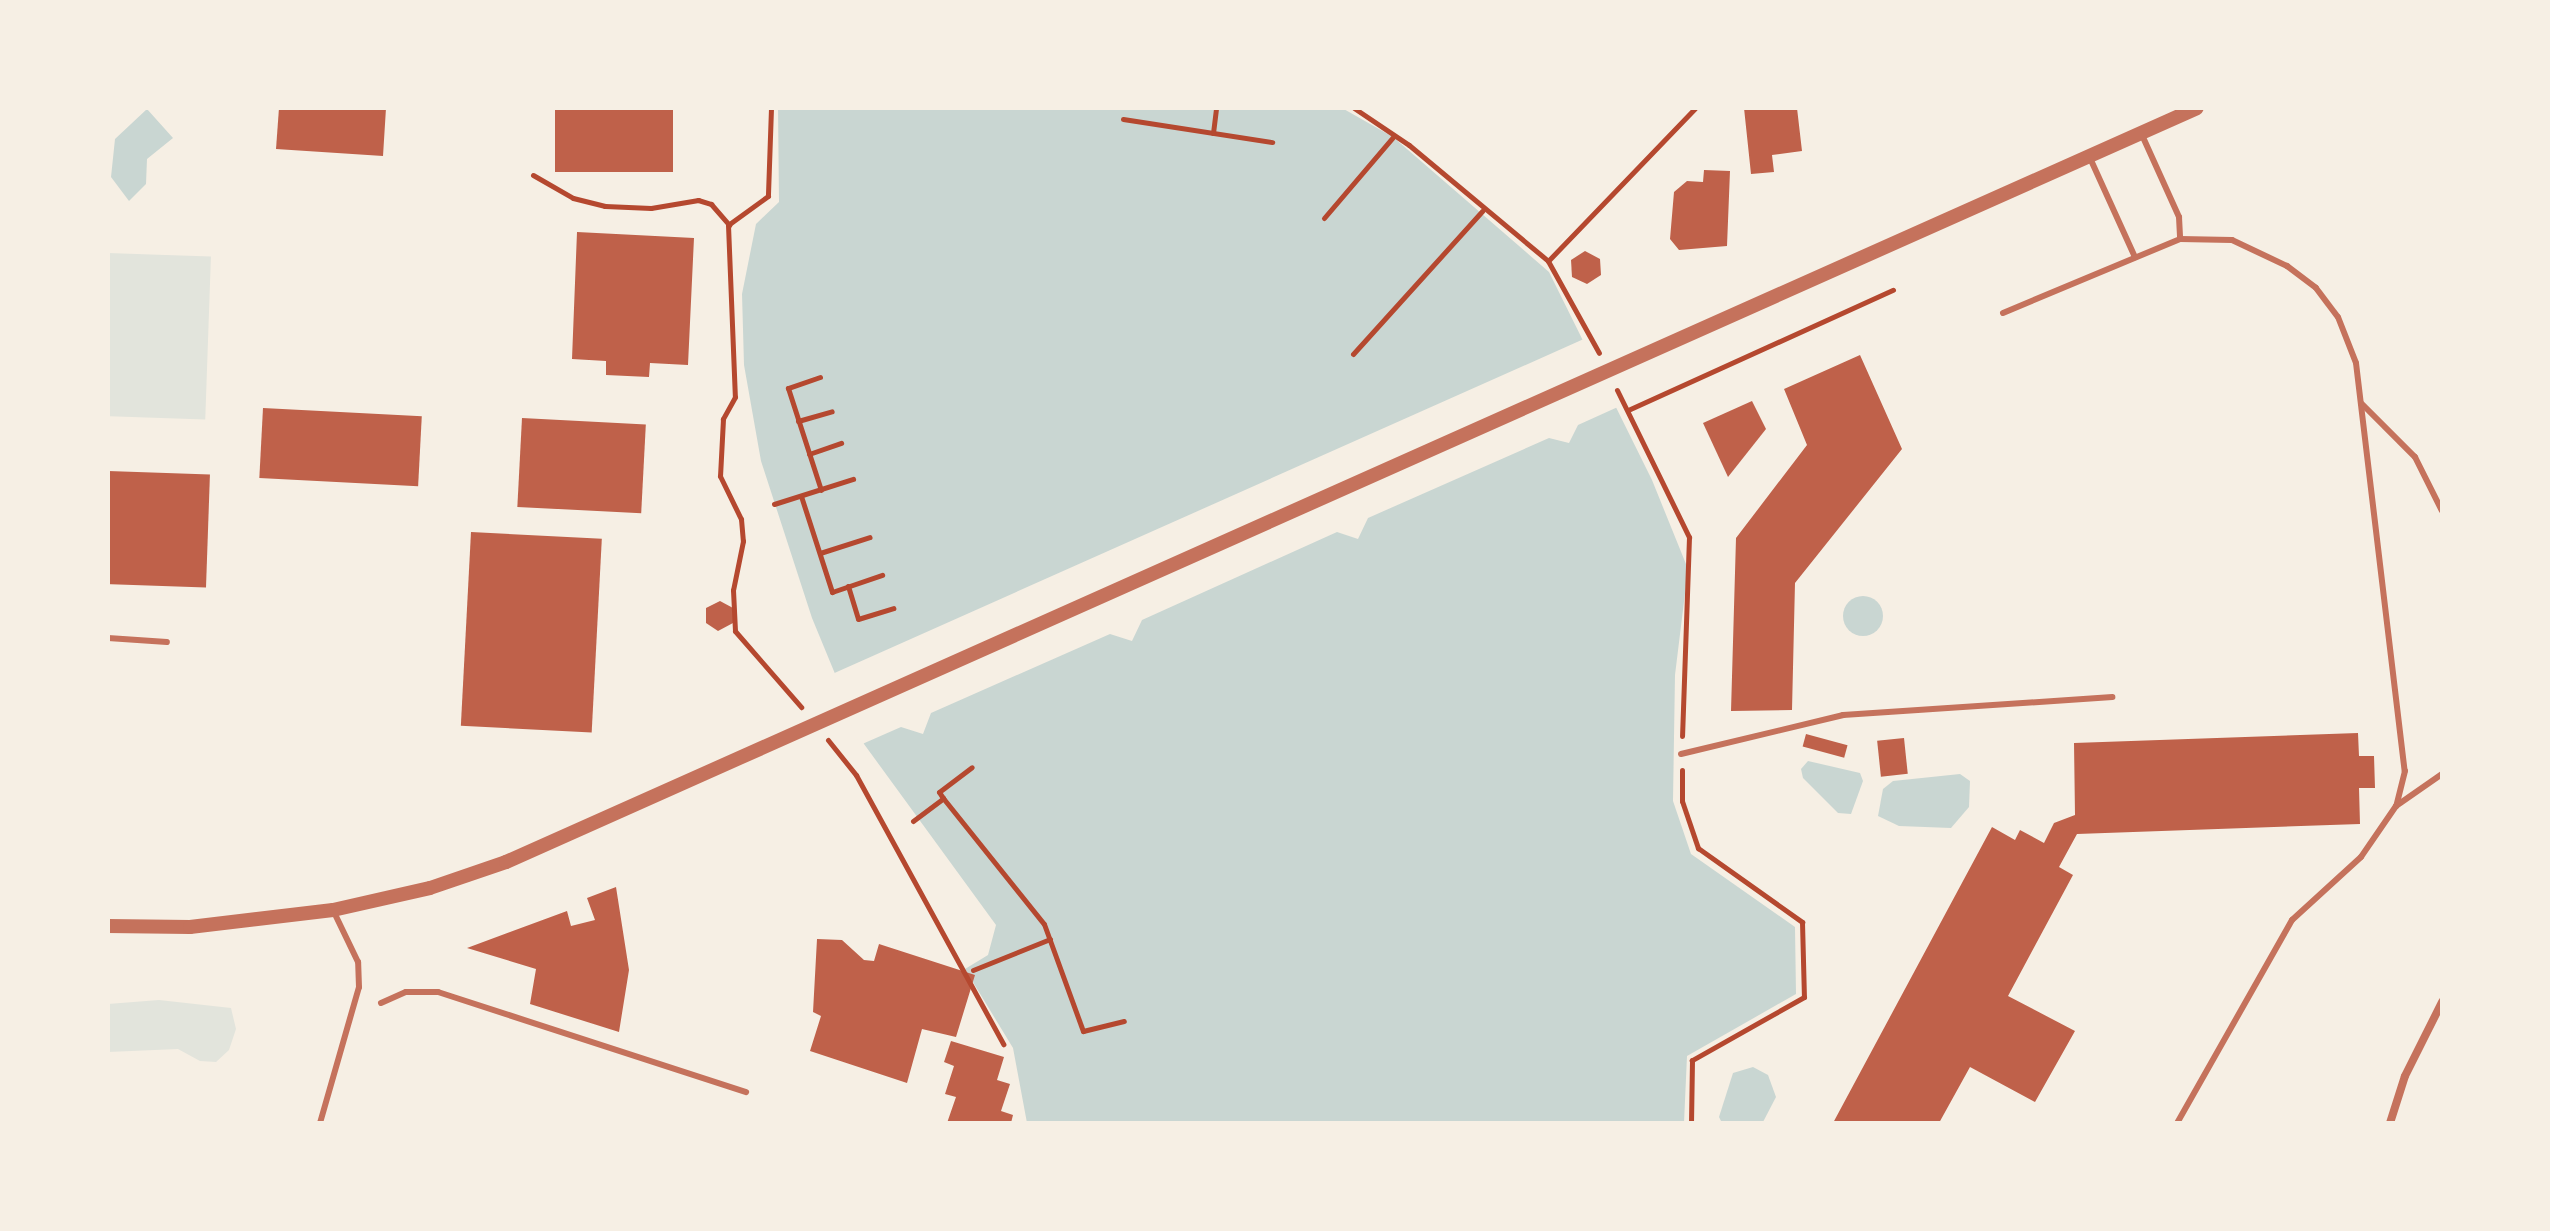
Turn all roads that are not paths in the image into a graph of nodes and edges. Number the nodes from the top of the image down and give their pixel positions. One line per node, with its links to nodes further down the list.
1 (2197, 108): 2 (street)
2 (2141, 134): 3 (street); 4 (lane)
3 (2090, 157): 5 (lane); 15 (street)
4 (2180, 239): 5 (lane); 7 (lane)
5 (2135, 257): 6 (lane)
6 (2003, 313)
7 (2362, 404): 8 (lane); 14 (lane)
8 (2442, 511)
9 (108, 638): 10 (lane)
10 (167, 642)
11 (2112, 697): 12 (lane)
12 (1681, 754)
13 (2442, 774): 14 (lane)
14 (2396, 806): 21 (lane)
15 (333, 910): 16 (street); 20 (lane)
16 (108, 926)
17 (2442, 1002): 22 (street)
18 (381, 1003): 19 (lane)
19 (746, 1092)
20 (320, 1123)
21 (2177, 1123)
22 (2390, 1123)

